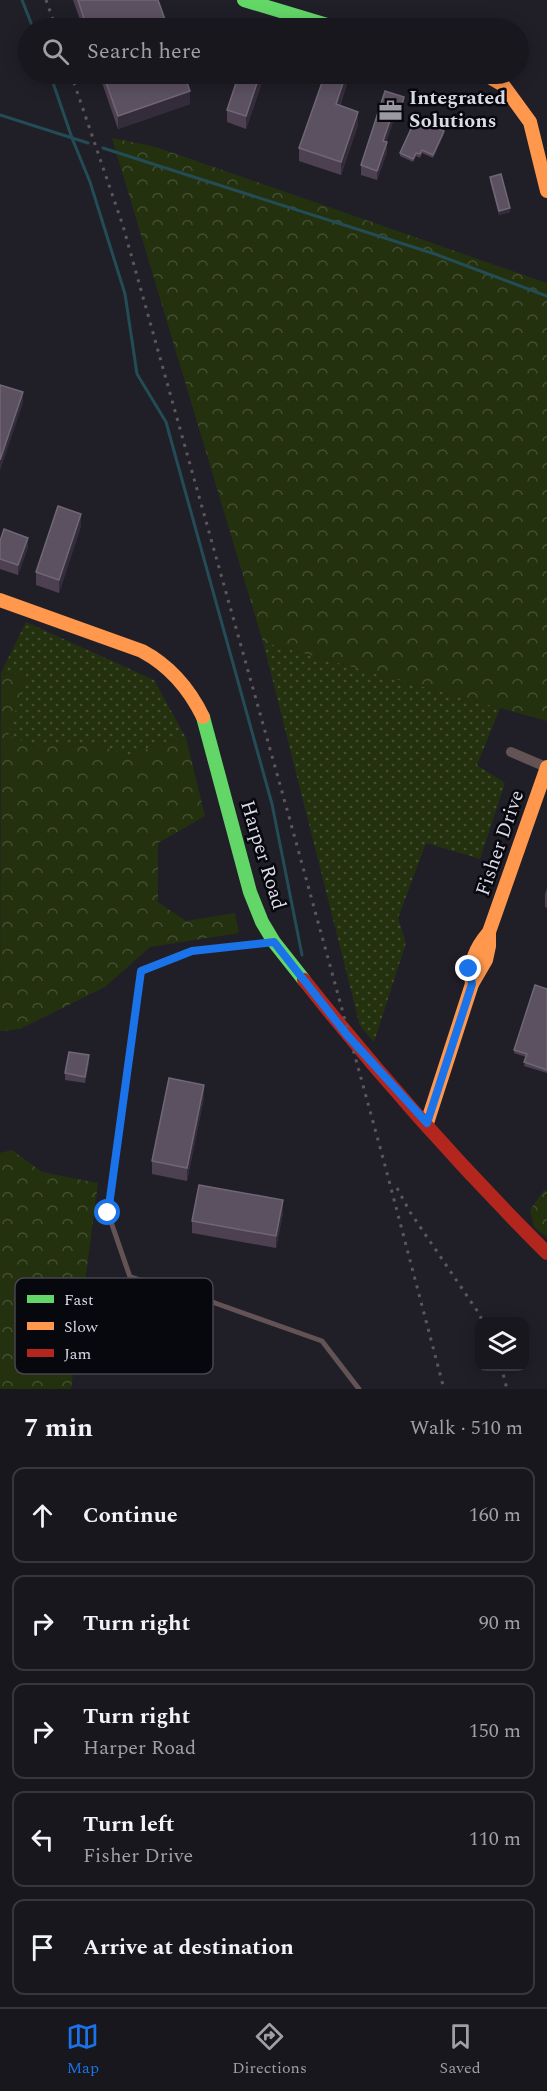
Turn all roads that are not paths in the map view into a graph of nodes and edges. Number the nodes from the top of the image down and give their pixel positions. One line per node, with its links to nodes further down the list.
1 (243, 0): 2 (street)
2 (303, 18)
3 (501, 84): 4 (street)
4 (547, 192)
5 (0, 600): 8 (street, Harper Road)
6 (511, 752): 7 (street)
7 (547, 767): 9 (street, Fisher Drive)
8 (274, 942): 9 (street, Harper Road); 11 (lane)
9 (427, 1123): 10 (street, Harper Road)
10 (547, 1253)
11 (133, 1278)
12 (213, 1302): 13 (lane)
13 (359, 1389)

